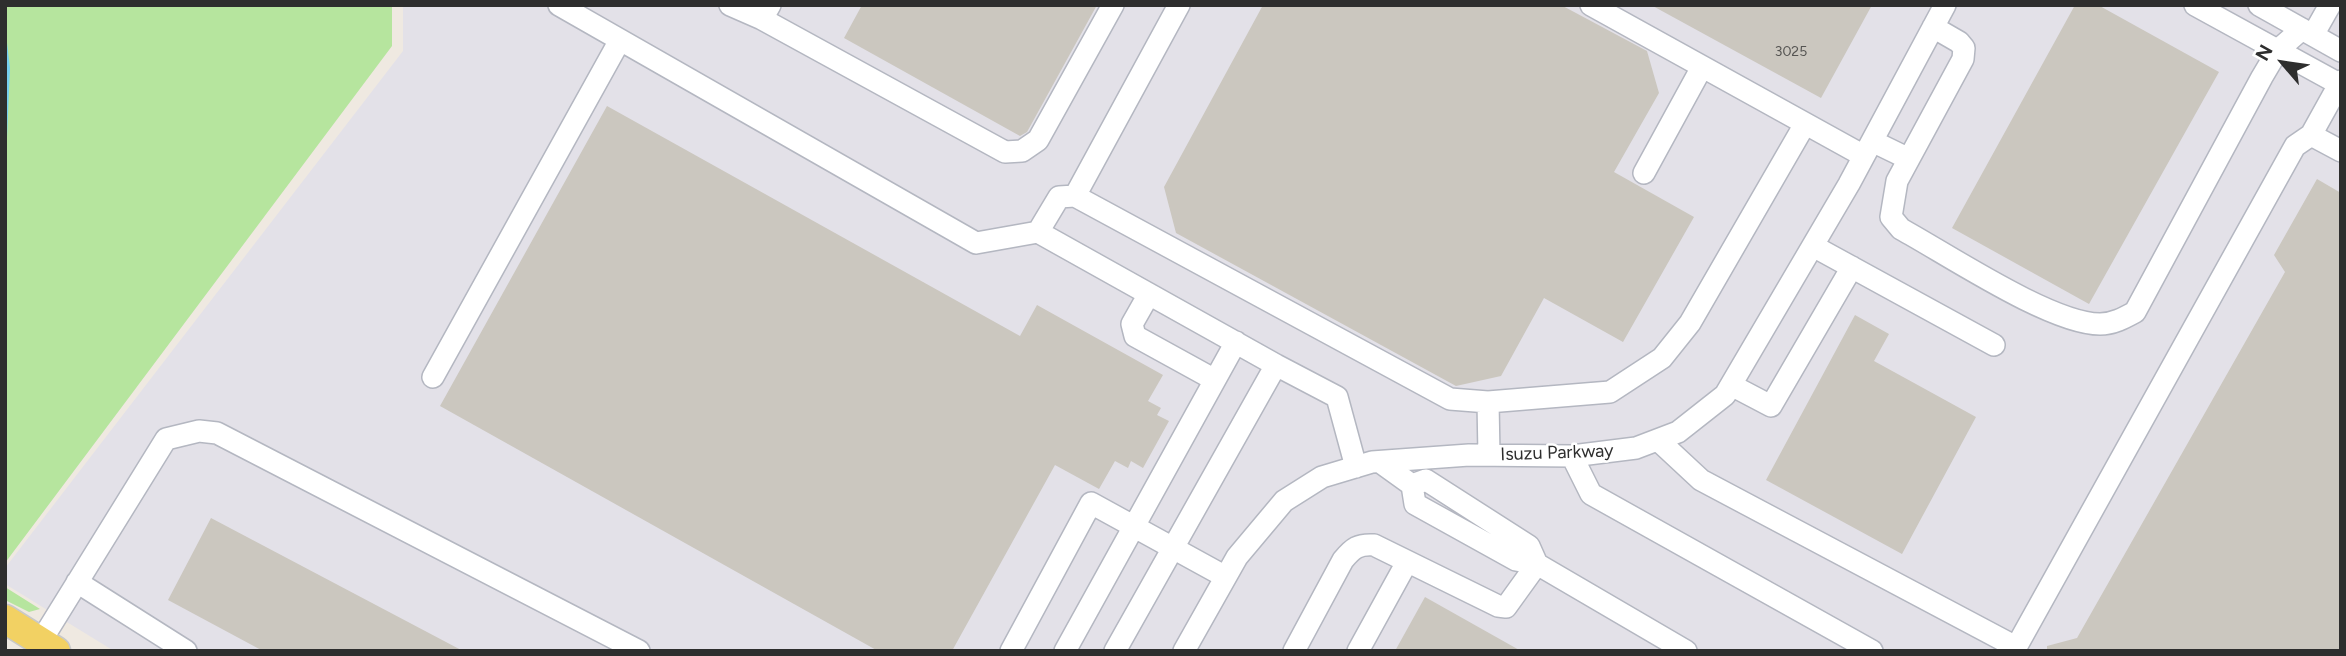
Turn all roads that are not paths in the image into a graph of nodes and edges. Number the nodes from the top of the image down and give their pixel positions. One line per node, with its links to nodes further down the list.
1 (559, 5): 13 (street)
2 (730, 5): 10 (street)
3 (1112, 5): 10 (street)
4 (1179, 5): 24 (street)
5 (1591, 5): 16 (street)
6 (1945, 5): 11 (street, Isuzu Parkway)
7 (2195, 5): 14 (street)
8 (2259, 5): 12 (street)
9 (2330, 5): 12 (street)
10 (766, 12)
11 (1933, 27): 20 (street, Isuzu Parkway); 22 (street)
12 (2307, 32): 14 (street); 15 (street)
13 (620, 40): 25 (street); 32 (street)
14 (2278, 50): 17 (street); 22 (street)
15 (2341, 51)
16 (1702, 67): 18 (street); 23 (street)
17 (2340, 83): 19 (street)
18 (1805, 124): 20 (street); 35 (street)
19 (2311, 135): 21 (street); 50 (street)
20 (1868, 148): 22 (street); 26 (street, Isuzu Parkway)
21 (2341, 151)
22 (1909, 159)
23 (1644, 173)
24 (1075, 195): 25 (street); 35 (street)
25 (1038, 232): 28 (street)
26 (1814, 246): 27 (street); 34 (street, Isuzu Parkway)
27 (1852, 267): 30 (street); 34 (street)
28 (1149, 294): 29 (street); 33 (street)
29 (1236, 342): 31 (street); 33 (street)
30 (1994, 345)
31 (1276, 365): 40 (street); 42 (street)
32 (433, 377)
33 (1215, 380): 41 (street)
34 (1731, 385): 36 (street, Isuzu Parkway)
35 (1488, 402): 37 (street)
36 (1658, 440): 38 (street, Isuzu Parkway); 50 (street)
37 (1489, 455): 38 (street, Isuzu Parkway); 39 (street, Isuzu Parkway)
38 (1572, 456): 60 (street)
39 (1380, 462): 40 (street, Isuzu Parkway); 44 (street)
40 (1356, 467): 45 (street, Isuzu Parkway)
41 (1134, 527): 42 (street); 53 (street); 54 (street)
42 (1174, 548): 45 (street); 55 (street)
43 (1407, 562): 44 (street); 57 (street); 58 (street)
44 (1537, 564): 59 (street)
45 (1224, 576): 56 (street, Isuzu Parkway)
46 (78, 582): 49 (street); 51 (street); 52 (street)
47 (5, 620): 49 (main road)
48 (5, 643): 49 (main road)
49 (49, 646)
50 (2015, 649)
51 (187, 651)
52 (639, 651)
53 (1011, 651)
54 (1065, 651)
55 (1115, 651)
56 (1184, 651)
57 (1294, 651)
58 (1358, 651)
59 (1686, 651)
60 (1872, 651)

